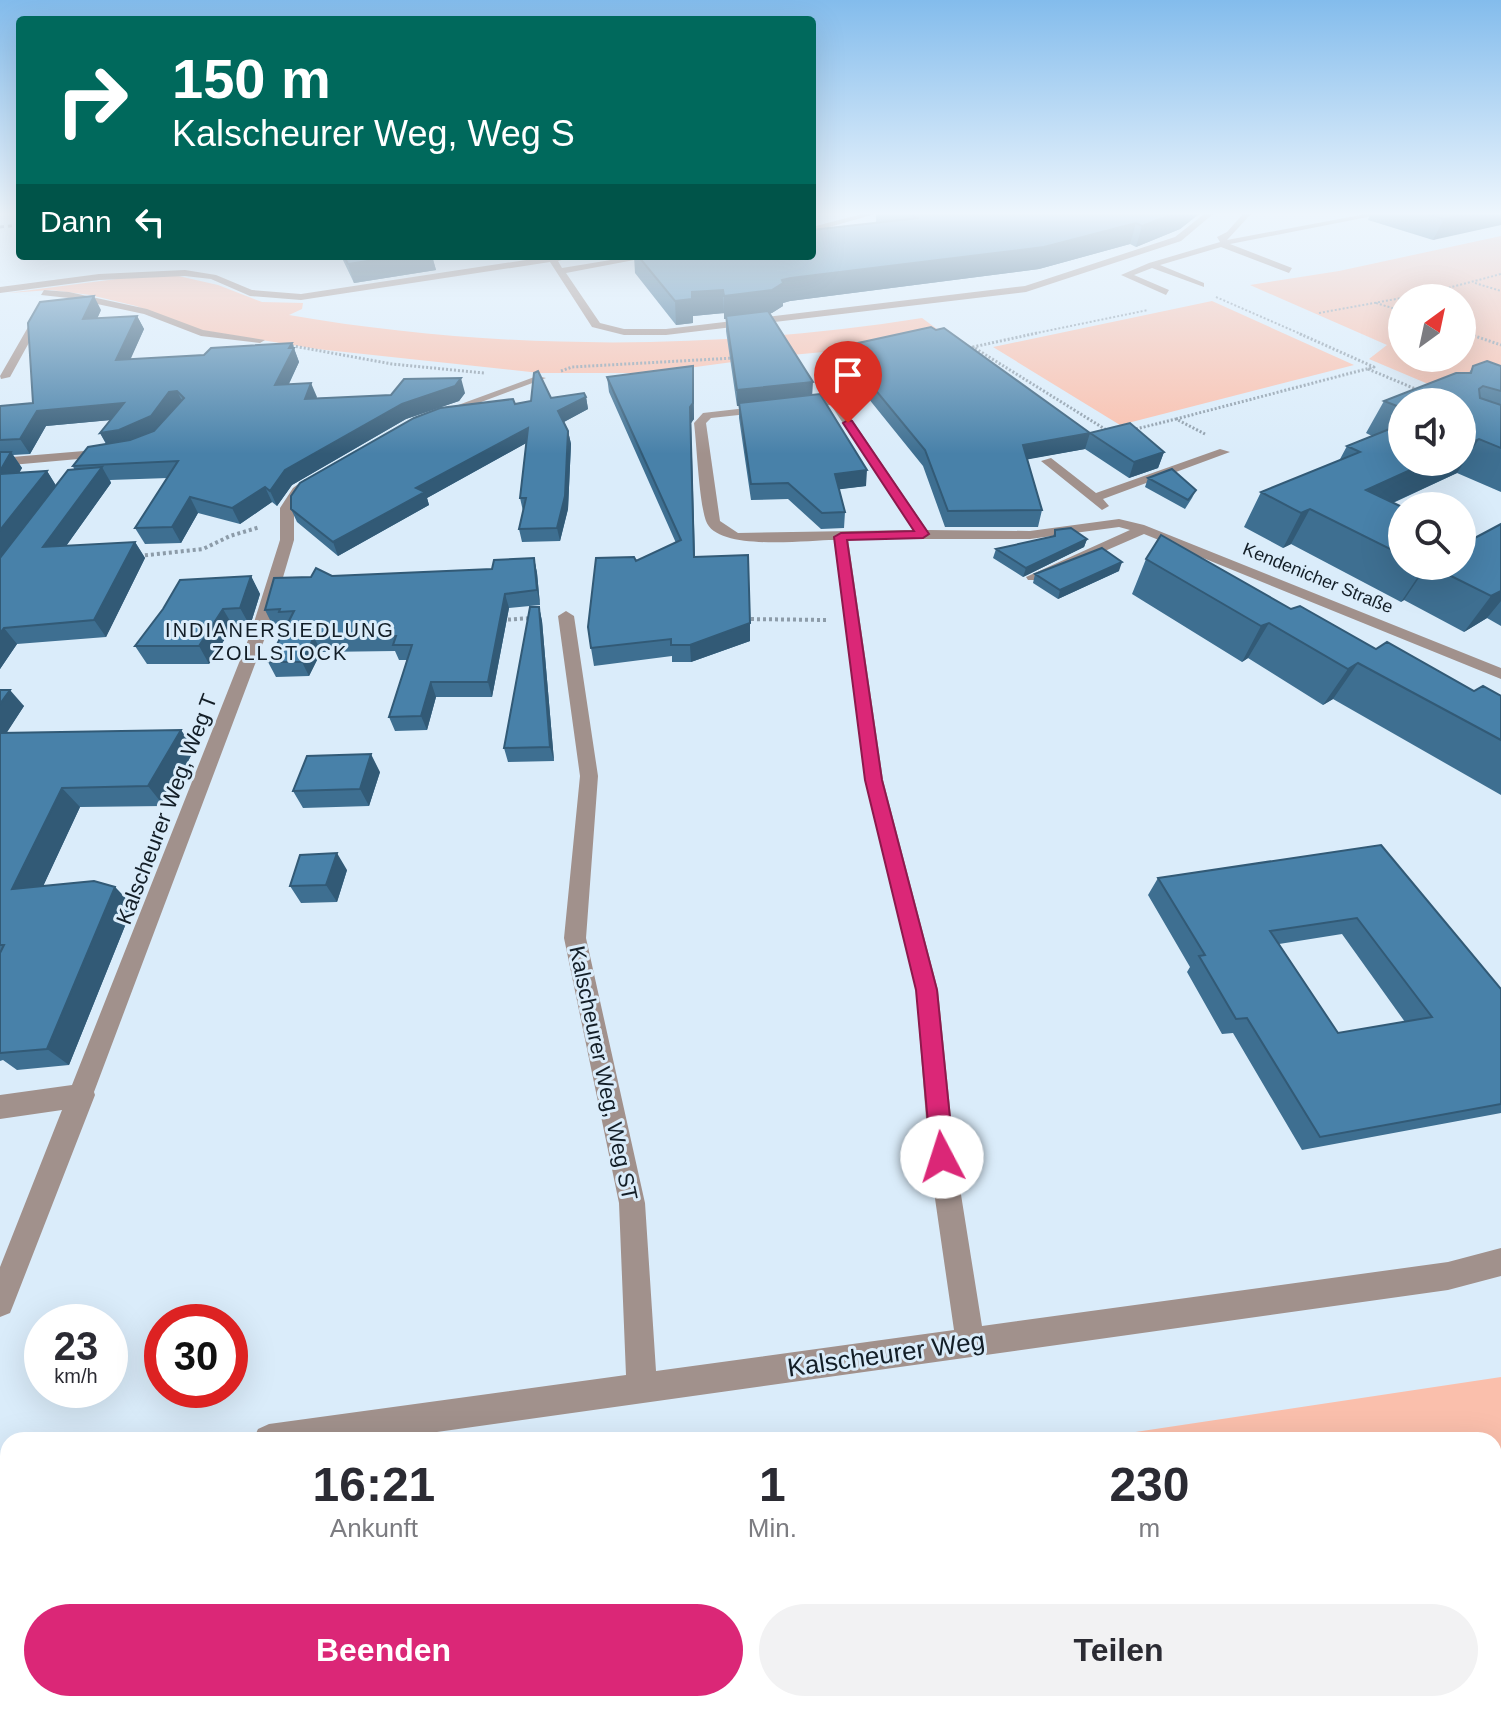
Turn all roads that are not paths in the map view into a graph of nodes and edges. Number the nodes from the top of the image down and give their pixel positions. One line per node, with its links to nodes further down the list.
1 (55, 294): 8 (street)
2 (60, 294): 7 (street)
3 (261, 294): 4 (street)
4 (322, 294)
5 (575, 294): 6 (street)
6 (985, 294)
7 (260, 340)
8 (5, 377)
9 (541, 378): 10 (street)
10 (423, 421)
11 (117, 452): 14 (street)
12 (1224, 452): 16 (street)
13 (1047, 461): 16 (street)
14 (0, 462)
15 (328, 471): 24 (street, Kalscheurer Weg, Weg T)
16 (1094, 498): 17 (street)
17 (1119, 523): 18 (street, Kendenicher Straße); 19 (street)
18 (1144, 529): 21 (street); 23 (street, Kendenicher Straße)
19 (923, 534): 20 (street); 20 (street)
20 (841, 537): 28 (street)
21 (1033, 577)
22 (566, 616): 29 (street, Kalscheurer Weg, Weg ST)
23 (1501, 674)
24 (83, 1095): 25 (street); 27 (street, Kalscheurer Weg, Weg T)
25 (0, 1107)
26 (1501, 1262): 28 (street, Kalscheurer Weg)
27 (0, 1303)
28 (970, 1343): 29 (street, Kalscheurer Weg)
29 (642, 1387): 30 (street, Kalscheurer Weg)
30 (325, 1432)

